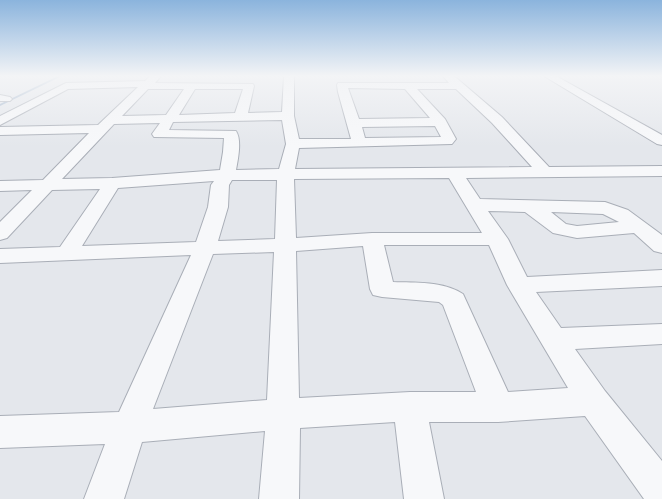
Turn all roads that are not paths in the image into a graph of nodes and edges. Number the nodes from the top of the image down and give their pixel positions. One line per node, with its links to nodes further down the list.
1 (41, 99): 13 (street)
2 (132, 99): 16 (street)
3 (183, 99): 11 (street)
4 (245, 99): 12 (street)
5 (288, 99): 10 (street)
6 (344, 99): 15 (street)
7 (422, 99): 14 (street)
8 (473, 99): 23 (street)
9 (593, 99): 18 (street)
10 (288, 116): 12 (street); 21 (street)
11 (170, 118): 12 (street); 16 (street); 26 (street)
12 (240, 118)
13 (0, 121)
14 (440, 122): 15 (street); 20 (street)
15 (355, 123): 20 (street)
16 (106, 125): 17 (street); 28 (street)
17 (0, 131)
18 (656, 133): 19 (street)
19 (662, 141)
20 (359, 142): 21 (street)
21 (293, 144): 25 (street)
22 (662, 171): 23 (street)
23 (545, 172): 24 (street)
24 (454, 173): 25 (street); 30 (street)
25 (286, 174): 26 (street); 34 (street)
26 (228, 175): 27 (street); 36 (street)
27 (112, 184): 28 (street); 37 (street)
28 (48, 185): 29 (street); 31 (street)
29 (0, 186)
30 (475, 205): 33 (street); 35 (street)
31 (0, 234)
32 (372, 239): 33 (street); 34 (street); 45 (street)
33 (497, 239): 40 (street)
34 (285, 244): 36 (street); 46 (street)
35 (662, 246)
36 (205, 248): 37 (street); 47 (street)
37 (66, 254): 38 (street)
38 (0, 256)
39 (662, 278): 40 (street)
40 (519, 284): 42 (street)
41 (662, 334): 42 (street)
42 (554, 339): 43 (street)
43 (593, 400): 45 (street); 49 (street)
44 (410, 407): 45 (street); 46 (street); 52 (street)
45 (498, 407)
46 (283, 414): 47 (street); 51 (street)
47 (129, 427): 48 (street); 50 (street)
48 (0, 432)
49 (662, 491)
50 (104, 499)
51 (280, 499)
52 (424, 499)

